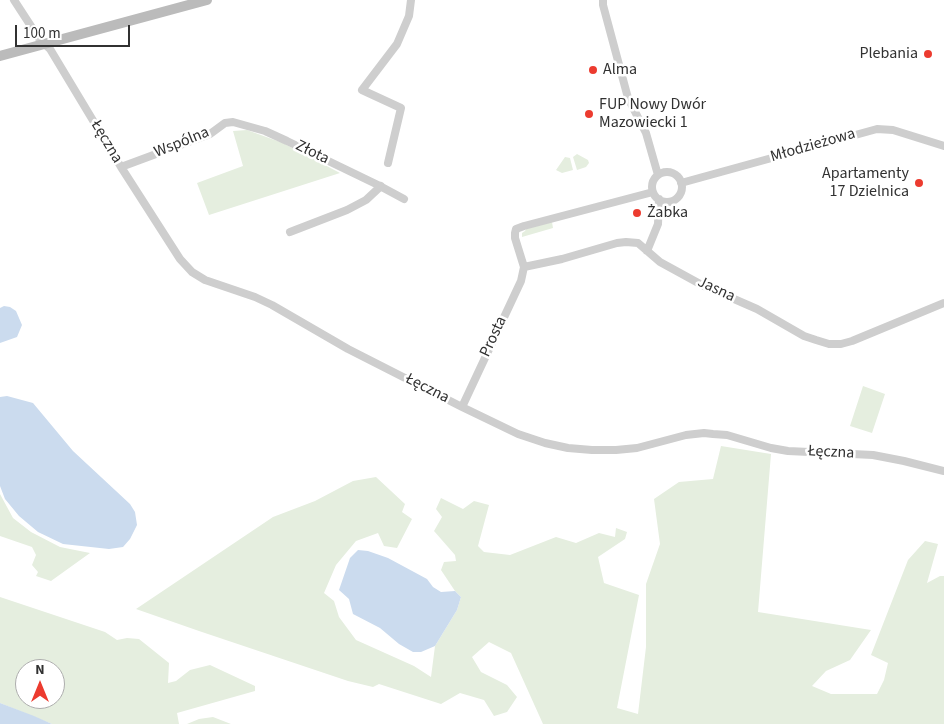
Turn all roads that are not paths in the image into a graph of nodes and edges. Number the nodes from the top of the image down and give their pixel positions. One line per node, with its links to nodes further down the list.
1 (14, 0): 5 (street, Łęczna)
2 (207, 0): 5 (main road)
3 (411, 0): 9 (street)
4 (603, 0): 11 (street)
5 (45, 44): 6 (main road); 10 (street, Łęczna)
6 (0, 56)
7 (241, 124): 10 (street, Wspólna); 13 (street, Złota)
8 (944, 146): 12 (street, Młodzieżowa)
9 (388, 163)
10 (121, 167): 21 (street, Łęczna)
11 (658, 175): 12 (street); 14 (street)
12 (681, 183): 16 (street)
13 (381, 186): 15 (street, Złota); 17 (street)
14 (653, 192): 16 (street); 19 (street)
15 (404, 199)
16 (659, 199): 18 (street)
17 (290, 232)
18 (647, 251): 19 (street, Jasna); 20 (street, Jasna)
19 (524, 267): 21 (street, Prosta)
20 (944, 303)
21 (462, 406): 22 (street, Łęczna)
22 (944, 471)

